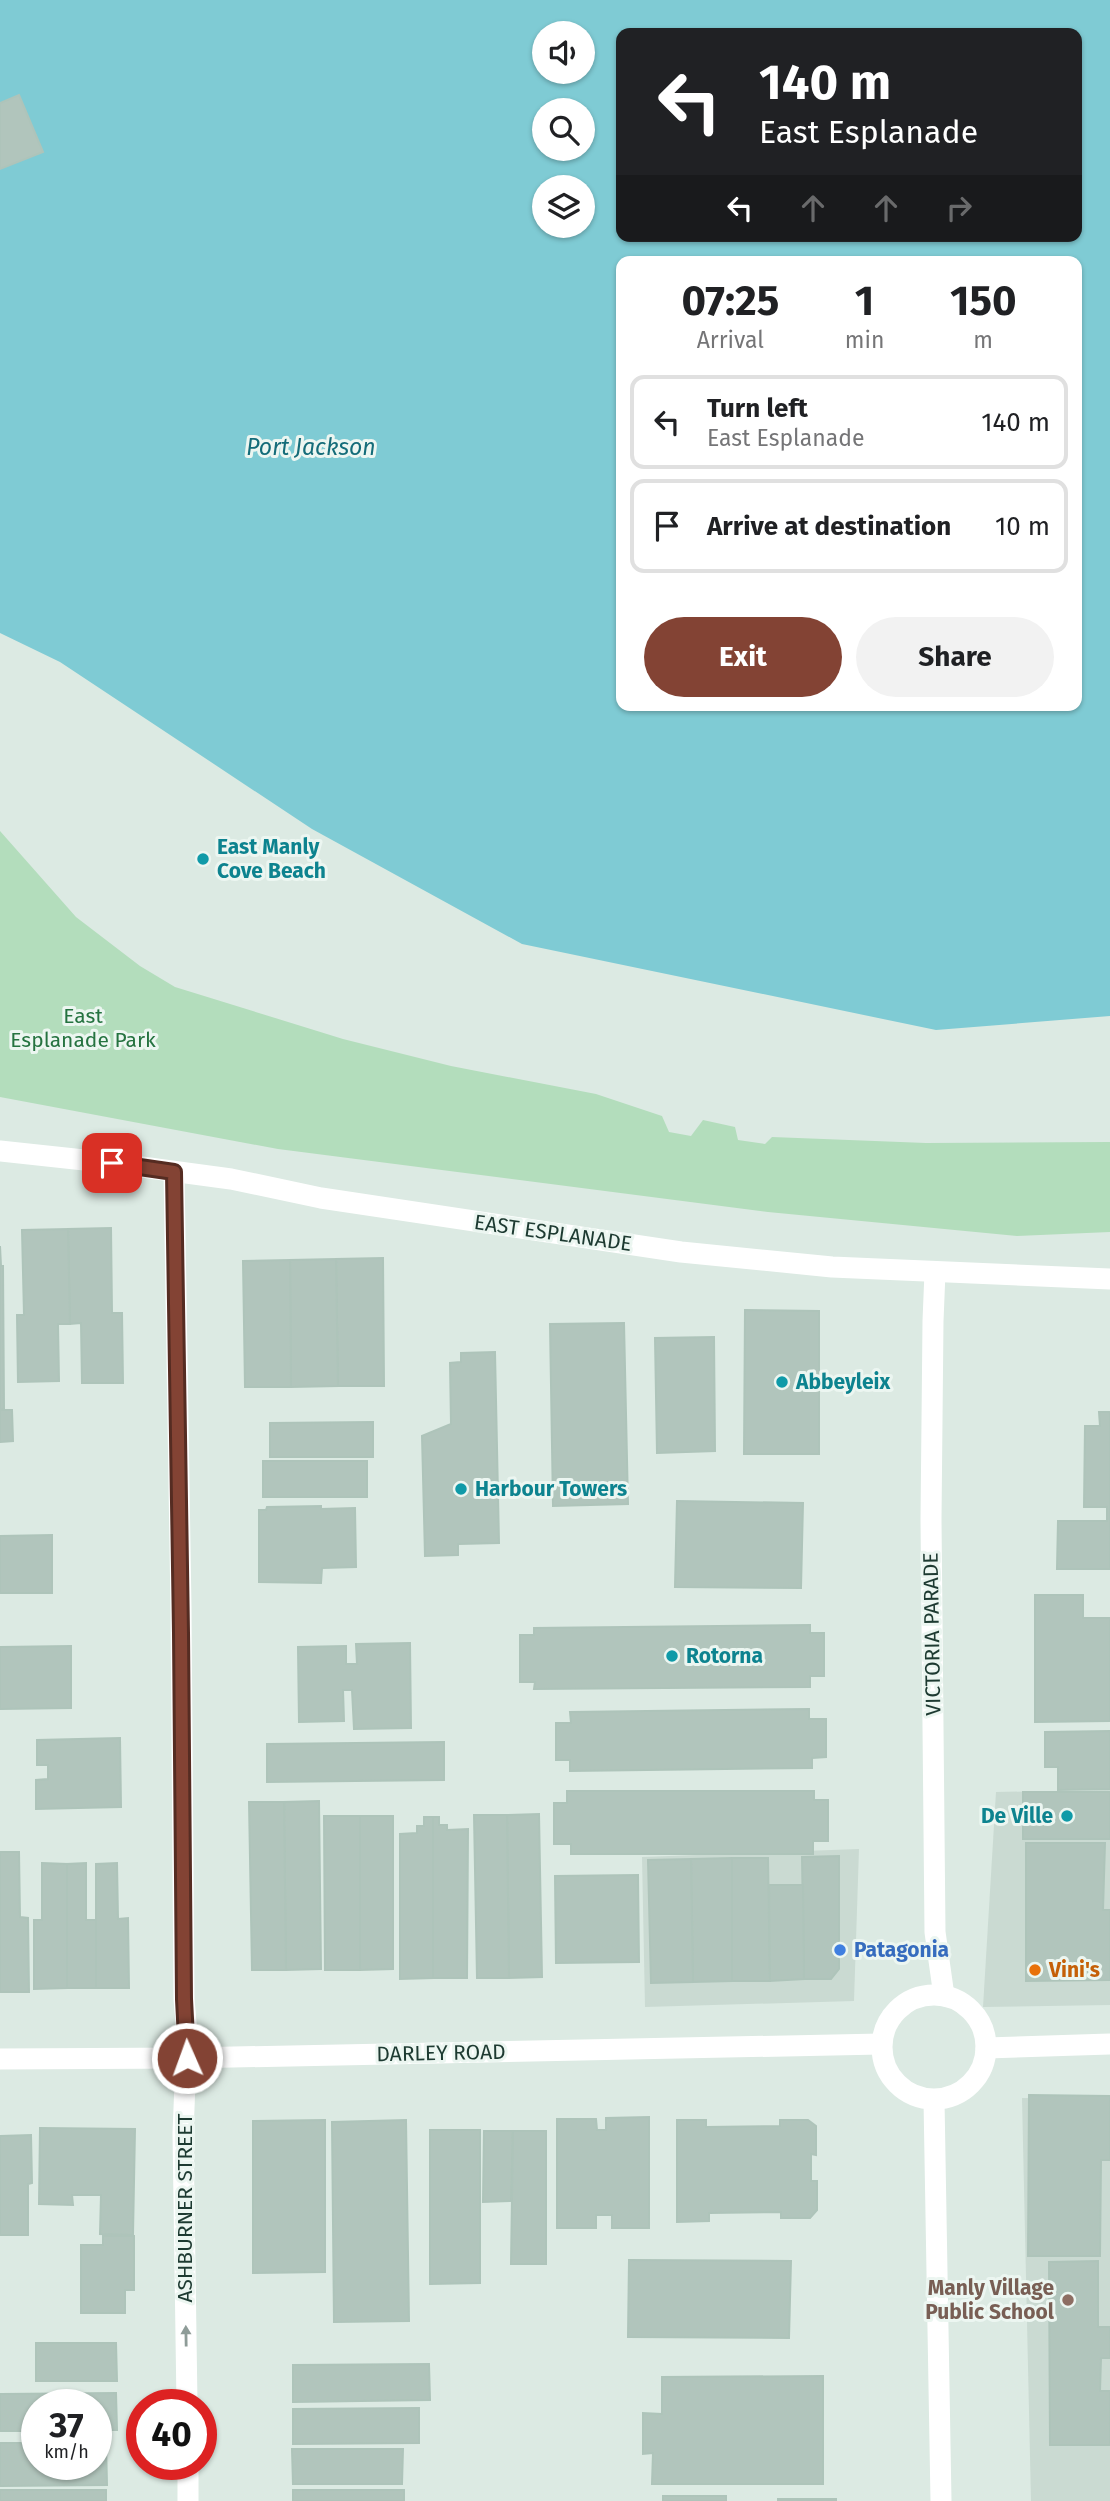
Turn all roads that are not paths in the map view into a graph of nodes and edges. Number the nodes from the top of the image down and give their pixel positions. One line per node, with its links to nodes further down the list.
1 (0, 1151): 2 (street, EAST ESPLANADE)
2 (174, 1172): 3 (street, EAST ESPLANADE); 9 (street, ASHBURNER STREET)
3 (935, 1272): 4 (street, EAST ESPLANADE); 5 (street, VICTORIA PARADE)
4 (1110, 1279)
5 (944, 1996): 6 (street); 8 (street)
6 (881, 2044): 9 (street, DARLEY ROAD); 11 (street)
7 (1110, 2044): 8 (street)
8 (986, 2048): 11 (street)
9 (187, 2058): 10 (street, DARLEY ROAD); 12 (street, ASHBURNER STREET, one-way to 9)
10 (0, 2059)
11 (934, 2100): 15 (street)
12 (187, 2389)
13 (188, 2480): 14 (street)
14 (188, 2501)
15 (941, 2501)

